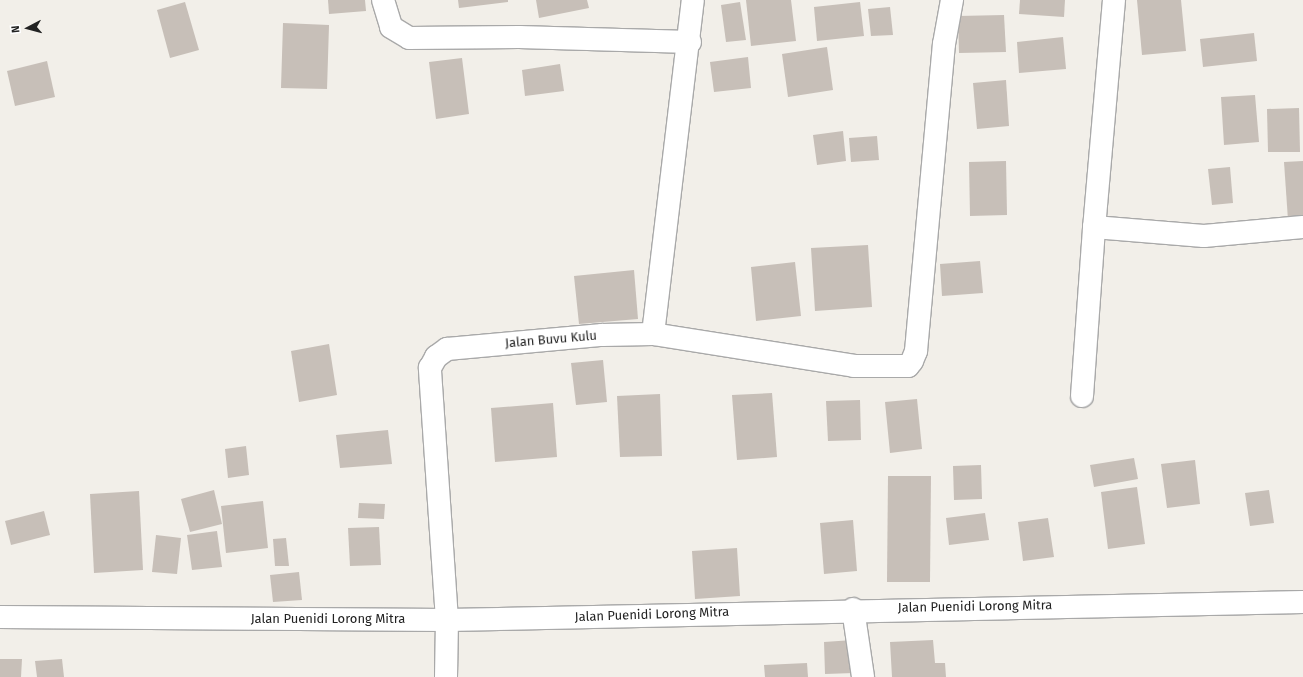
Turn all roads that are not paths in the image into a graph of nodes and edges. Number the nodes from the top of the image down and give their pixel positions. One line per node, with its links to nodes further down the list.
1 (383, 0): 5 (street)
2 (693, 0): 5 (street)
3 (952, 0): 8 (street, Jalan Buvu Kulu)
4 (1114, 0): 6 (street)
5 (690, 42): 8 (street)
6 (1094, 227): 7 (street); 9 (street)
7 (1303, 227)
8 (653, 334): 13 (street, Jalan Buvu Kulu)
9 (1082, 396)
10 (1303, 602): 11 (street, Jalan Puenidi Lorong Mitra)
11 (853, 609): 13 (street, Jalan Puenidi Lorong Mitra); 15 (street)
12 (0, 617): 13 (street, Jalan Puenidi Lorong Mitra)
13 (446, 620): 14 (street, Jalan Buvu Kulu)
14 (446, 677)
15 (863, 677)

